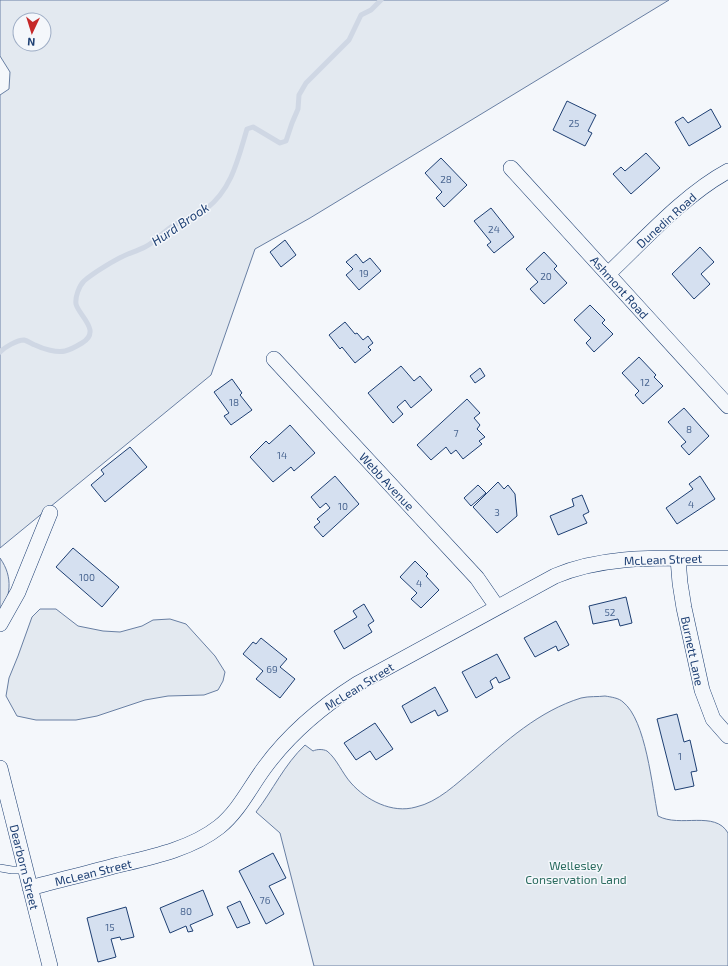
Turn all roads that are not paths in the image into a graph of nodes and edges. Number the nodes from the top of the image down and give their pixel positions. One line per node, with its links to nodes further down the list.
1 (511, 168): 3 (street, Ashmont Road)
2 (728, 171): 3 (street, Dunedin Road)
3 (608, 274): 5 (street, Ashmont Road)
4 (274, 359): 9 (street, Webb Avenue)
5 (728, 406)
6 (50, 514): 10 (street)
7 (678, 558): 8 (street, McLean Street); 9 (street, McLean Street); 11 (street, Burnett Lane)
8 (728, 558)
9 (497, 607): 15 (street, McLean Street)
10 (0, 624)
11 (728, 736)
12 (0, 768): 14 (street, Dearborn Street)
13 (0, 868): 14 (lane)
14 (25, 870): 15 (street, Dearborn Street)
15 (30, 888): 16 (street, Dearborn Street)
16 (50, 966)

